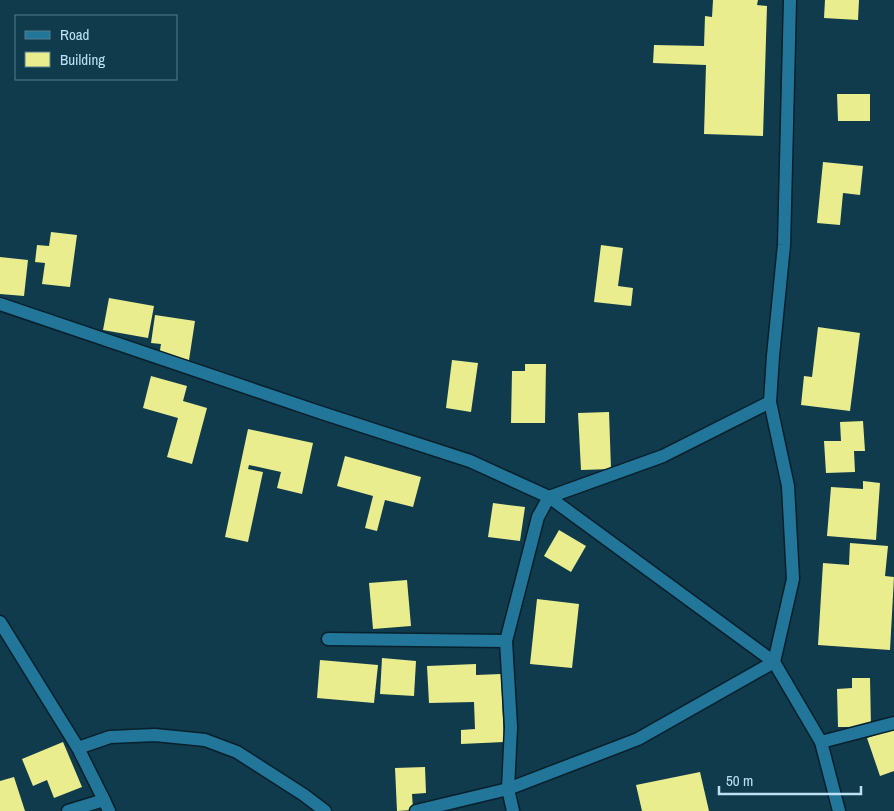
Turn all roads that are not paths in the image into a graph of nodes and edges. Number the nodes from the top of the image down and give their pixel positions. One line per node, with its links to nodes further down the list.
1 (790, 0): 3 (street)
2 (0, 304): 4 (street)
3 (770, 402): 4 (street); 8 (street)
4 (549, 497): 7 (street); 8 (street)
5 (0, 622): 11 (street)
6 (328, 639): 7 (street)
7 (506, 641): 12 (street)
8 (774, 662): 10 (street); 12 (street)
9 (894, 723): 10 (street)
10 (821, 742): 18 (street)
11 (78, 748): 13 (street); 15 (street)
12 (508, 789): 16 (street); 17 (street)
13 (106, 805): 14 (street)
14 (68, 811)
15 (325, 811)
16 (416, 811)
17 (513, 811)
18 (839, 811)

